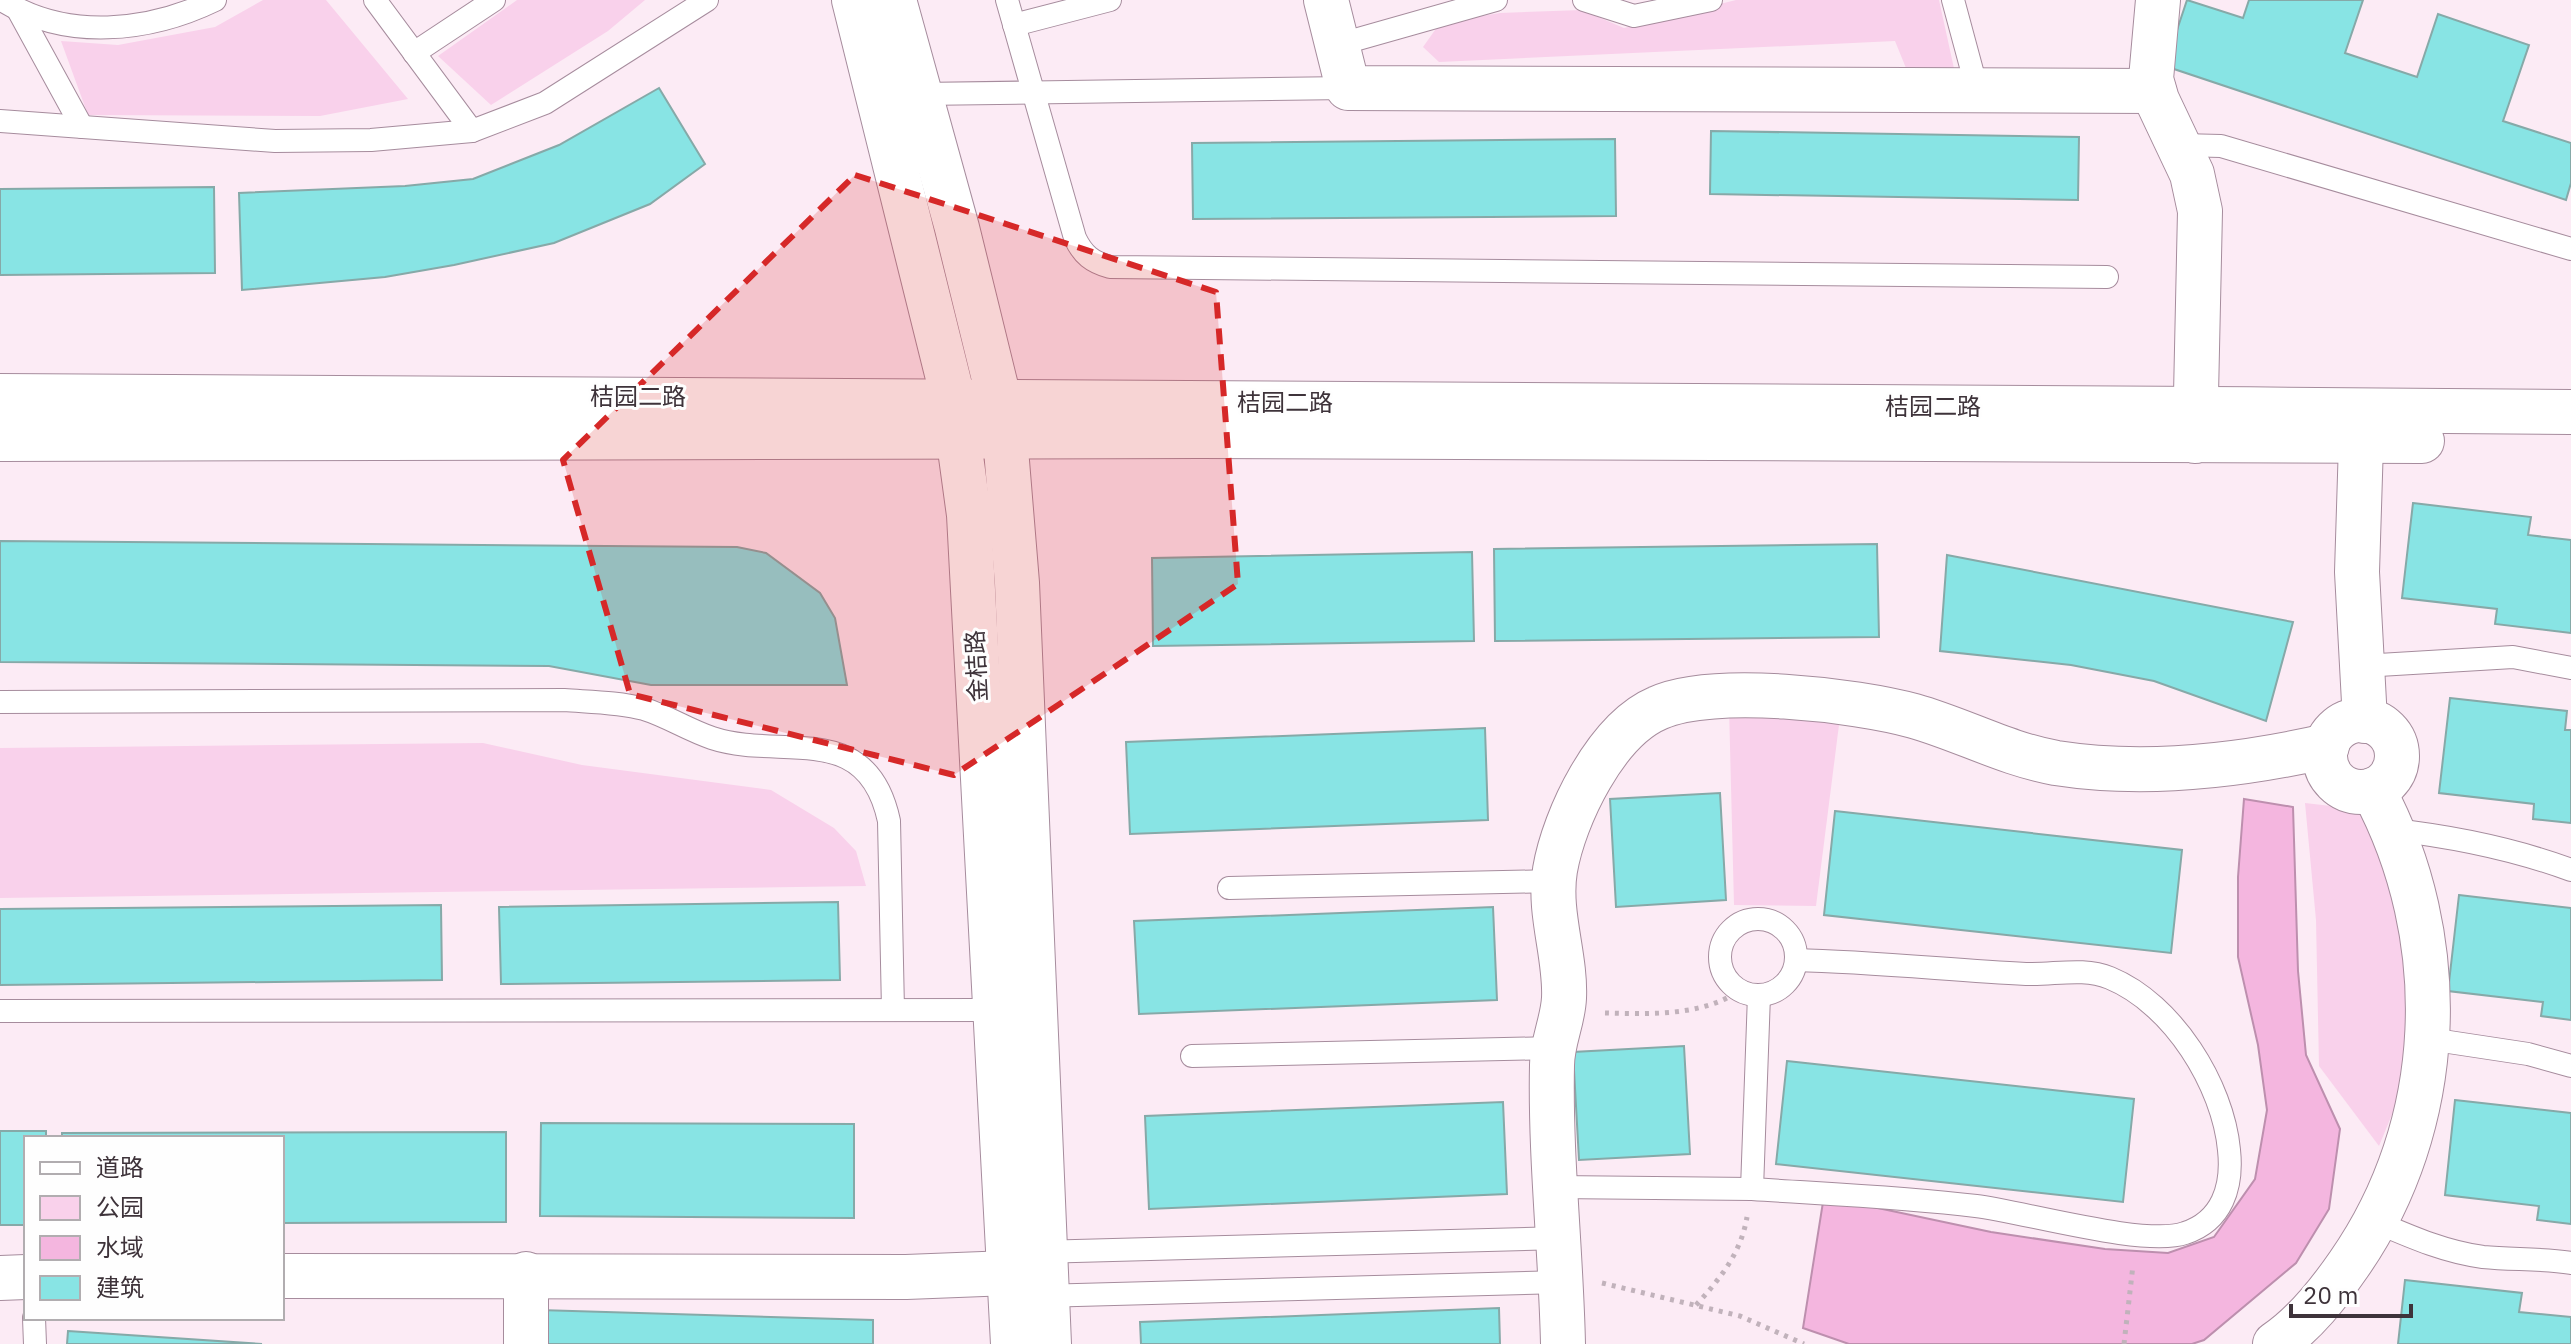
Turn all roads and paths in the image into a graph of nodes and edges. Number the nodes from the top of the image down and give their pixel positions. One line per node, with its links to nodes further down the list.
1 (215, 0): 15 (lane)
2 (375, 0): 18 (lane)
3 (494, 0): 18 (lane)
4 (707, 0): 26 (lane)
5 (854, 0): 32 (street, 金桔路)
6 (894, 0): 23 (street)
7 (1007, 0): 16 (lane)
8 (1110, 0): 16 (lane)
9 (1326, 0): 17 (street)
10 (1496, 0): 17 (lane)
11 (1584, 0): 12 (lane)
12 (1711, 0)
13 (1953, 0): 20 (lane)
14 (2158, 0): 21 (street)
15 (10, 5): 25 (lane)
16 (1014, 25): 22 (lane)
17 (1337, 45): 19 (street)
18 (414, 53): 26 (lane)
19 (1348, 88): 20 (street); 22 (lane)
20 (1977, 89): 21 (street)
21 (2154, 91): 27 (street)
22 (1031, 92): 23 (lane); 29 (lane)
23 (920, 94): 33 (street)
24 (0, 121): 25 (lane)
25 (82, 127): 26 (lane)
26 (472, 131)
27 (2181, 145): 28 (lane); 34 (street)
28 (2571, 249)
29 (2107, 277)
30 (0, 396): 32 (street, 桔园二路)
31 (2571, 412): 35 (street, 桔园二路)
32 (956, 417): 33 (street, 桔园二路); 36 (street, 桔园二路); 51 (street, 金桔路)
33 (1002, 418): 34 (street, 桔园二路); 64 (street)
34 (2195, 425): 35 (street, 桔园二路)
35 (2362, 426): 37 (street, 桔园二路); 38 (street)
36 (0, 439)
37 (2571, 440)
38 (2362, 666): 39 (lane); 41 (street)
39 (2571, 668)
40 (0, 702): 50 (lane)
41 (2365, 721): 42 (street); 43 (street)
42 (2327, 746): 43 (street); 46 (street)
43 (2373, 790): 44 (street)
44 (2394, 830): 45 (lane); 54 (street)
45 (2571, 870)
46 (1554, 881): 47 (lane); 53 (street)
47 (1229, 888)
48 (1796, 960): 49 (lane); 49 (lane); 60 (lane)
49 (1750, 993): 53 (path); 58 (lane)
50 (893, 1010): 51 (lane); 52 (lane)
51 (995, 1010): 64 (street, 金桔路)
52 (0, 1011)
53 (1558, 1030): 55 (lane); 57 (street)
54 (2429, 1039): 56 (lane); 59 (street)
55 (1192, 1056)
56 (2571, 1066)
57 (1556, 1187): 58 (lane); 61 (street)
58 (1752, 1189): 60 (lane); 69 (path)
59 (2376, 1222): 62 (lane); 78 (street)
60 (2136, 1233): 77 (path)
61 (1561, 1238): 64 (lane); 68 (street)
62 (2571, 1263)
63 (526, 1274): 64 (street); 65 (street); 72 (street)
64 (1024, 1274): 68 (lane); 73 (street, 金桔路); 74 (street)
65 (284, 1276)
66 (24, 1277): 67 (street)
67 (0, 1278)
68 (1562, 1282): 69 (path); 75 (street)
69 (1696, 1305): 76 (path)
70 (34, 1320): 71 (lane)
71 (35, 1344)
72 (526, 1344)
73 (1013, 1344)
74 (1049, 1344)
75 (1563, 1344)
76 (1804, 1344)
77 (2124, 1344)
78 (2275, 1344)

